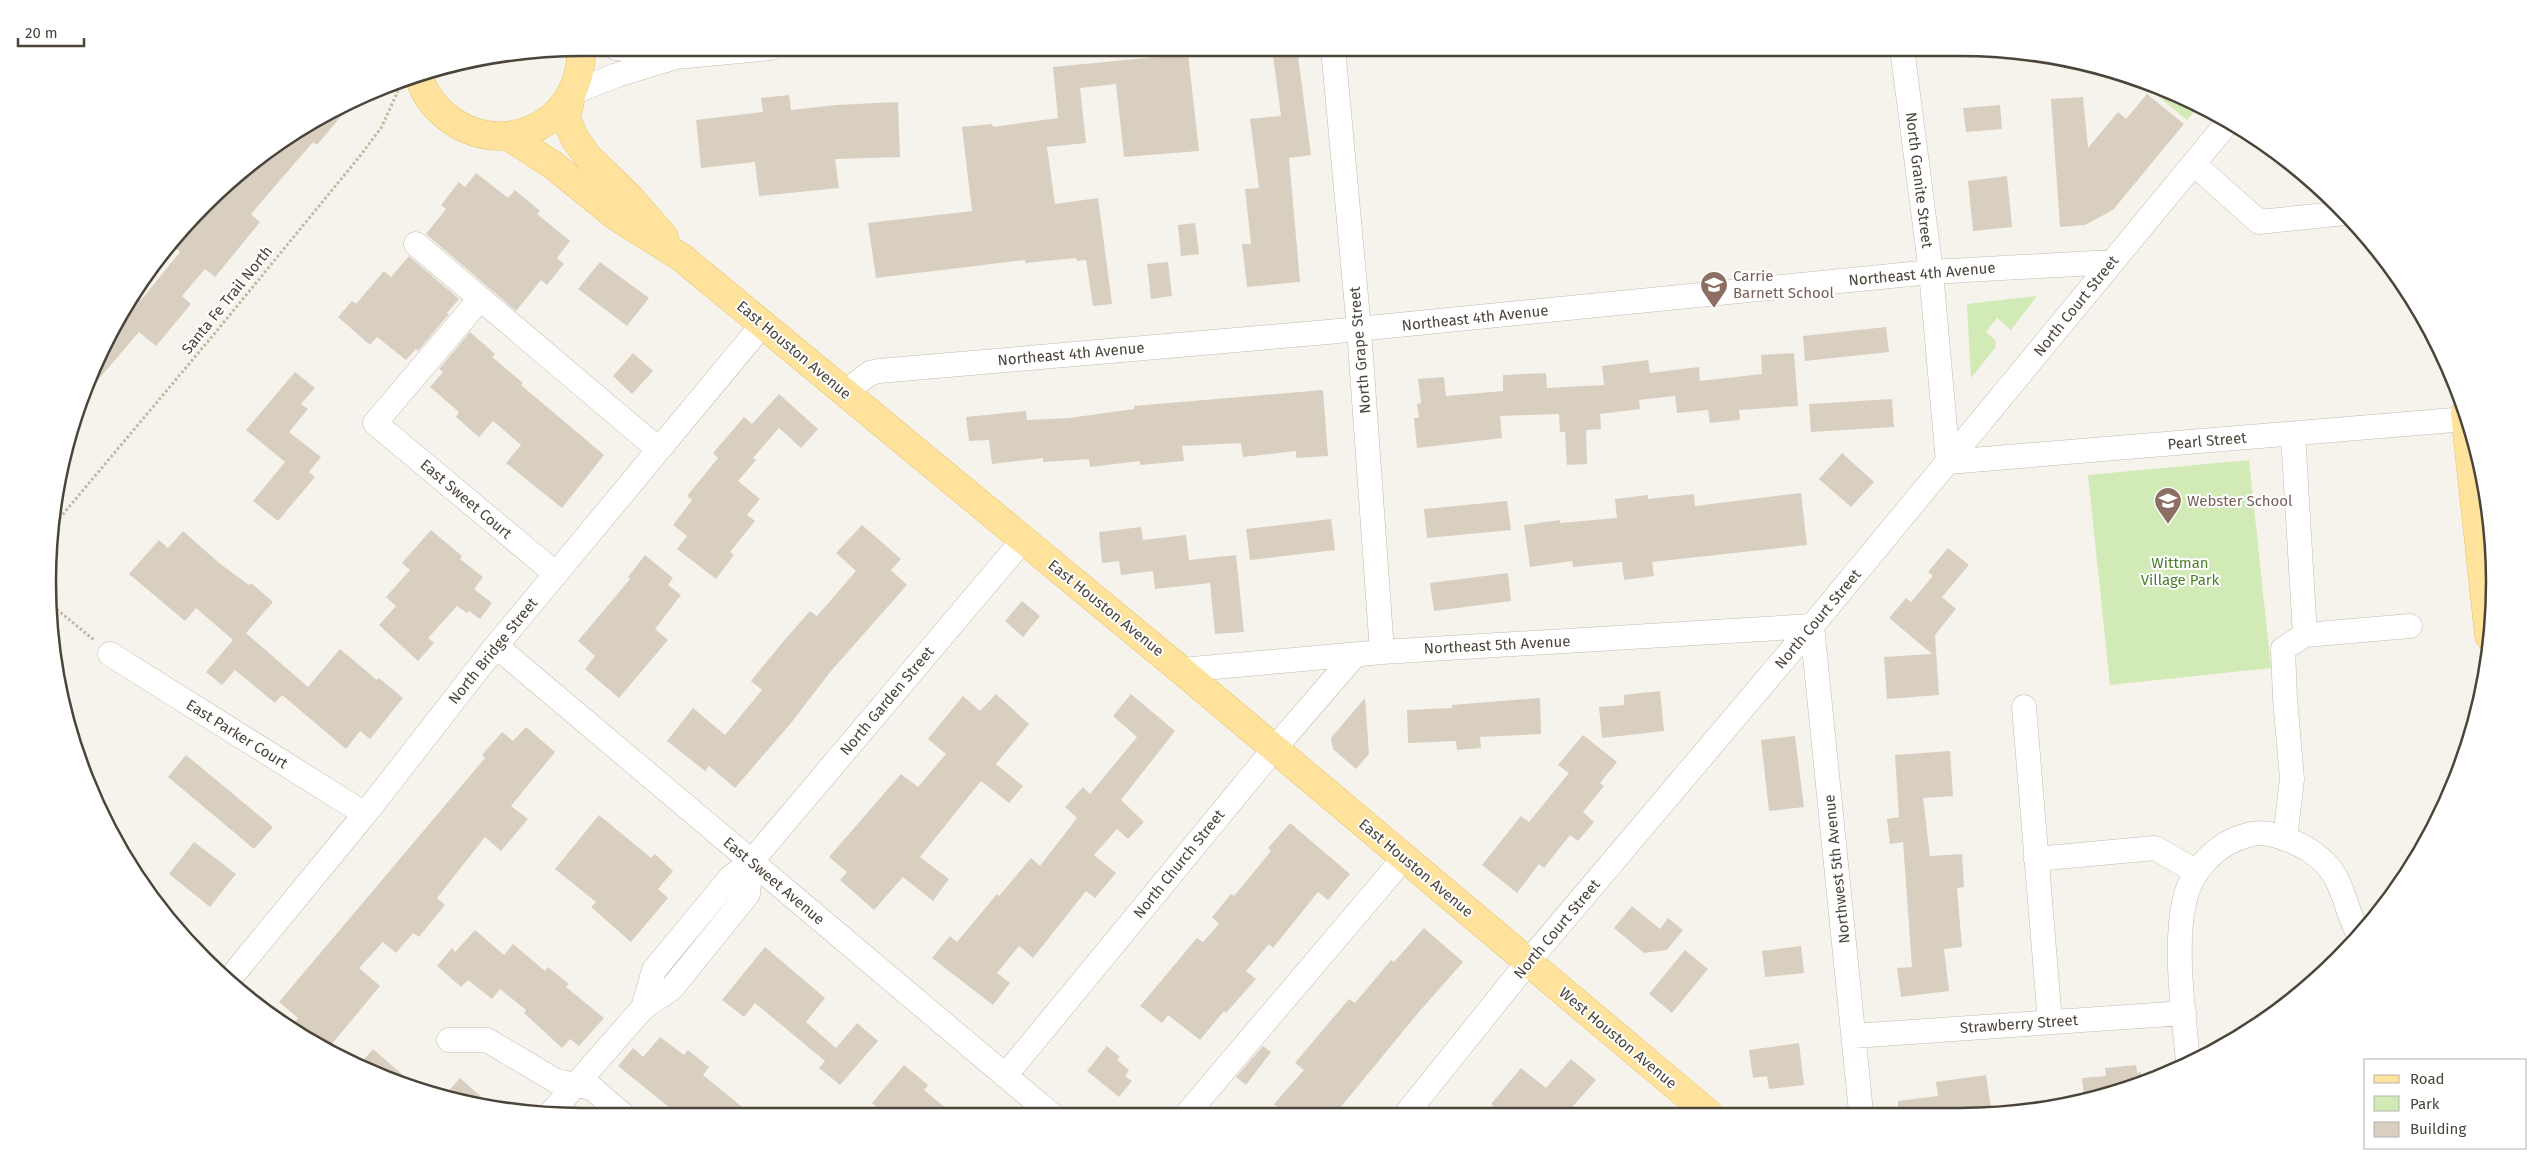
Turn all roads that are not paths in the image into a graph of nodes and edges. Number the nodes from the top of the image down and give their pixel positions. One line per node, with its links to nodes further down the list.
1 (581, 56): 8 (main road, East Houston Avenue)
2 (669, 56): 6 (street)
3 (686, 56): 6 (street)
4 (1334, 56): 19 (street, North Grape Street)
5 (1903, 56): 16 (street, North Granite Street)
6 (676, 57): 8 (street)
7 (420, 82): 10 (main road)
8 (572, 94): 10 (main road); 14 (main road, East Houston Avenue)
9 (2224, 127): 11 (street, North Court Street)
10 (508, 136): 14 (main road, East Houston Avenue)
11 (2194, 164): 12 (street); 15 (street, North Court Street)
12 (2336, 214)
13 (416, 244): 17 (street)
14 (681, 257): 18 (main road, East Houston Avenue)
15 (2112, 262): 16 (street, Northeast 4th Avenue); 25 (street, North Court Street)
16 (1931, 272): 19 (street, Northeast 4th Avenue); 25 (street, North Granite Street)
17 (480, 299): 24 (street); 27 (street, East Sweet Court)
18 (763, 324): 20 (main road, East Houston Avenue); 24 (street, North Bridge Street)
19 (1359, 330): 20 (street, Northeast 4th Avenue); 33 (street, North Grape Street)
20 (844, 393): 26 (main road, East Houston Avenue)
21 (2459, 418): 22 (street, Pearl Street)
22 (2293, 434): 25 (street, Pearl Street); 31 (street)
23 (2468, 447): 28 (main road)
24 (658, 449): 27 (street, North Bridge Street)
25 (1948, 462): 29 (street, North Court Street)
26 (1023, 540): 36 (main road, East Houston Avenue); 43 (street, North Garden Street)
27 (556, 574): 32 (street, North Bridge Street)
28 (2485, 603)
29 (1812, 626): 33 (street, Northeast 5th Avenue); 46 (street, North Court Street); 50 (street, Northwest 5th Avenue)
30 (2410, 626): 31 (street)
31 (2305, 635): 40 (street)
32 (496, 646): 39 (street, North Bridge Street); 43 (street, East Sweet Avenue)
33 (1382, 652): 35 (street, Northeast 5th Avenue)
34 (110, 654): 39 (street, East Parker Court)
35 (1355, 655): 36 (street, Northeast 5th Avenue); 38 (street, North Church Street)
36 (1182, 670): 38 (main road, East Houston Avenue)
37 (2024, 707): 42 (street)
38 (1274, 748): 41 (main road, East Houston Avenue); 53 (street, North Church Street)
39 (365, 814): 47 (street, North Bridge Street)
40 (2285, 839): 44 (street); 45 (street)
41 (1404, 858): 46 (main road, East Houston Avenue); 58 (street)
42 (2036, 859): 44 (street); 49 (street)
43 (751, 862): 53 (street, East Sweet Avenue); 54 (street)
44 (2196, 872): 48 (street)
45 (2356, 928)
46 (1528, 962): 59 (street, North Court Street); 60 (main road, West Houston Avenue)
47 (233, 975)
48 (2184, 1013): 49 (street, Strawberry Street); 52 (street)
49 (2050, 1022): 50 (street, Strawberry Street)
50 (1854, 1036): 61 (street, Northwest 5th Avenue)
51 (450, 1040): 54 (street)
52 (2188, 1056)
53 (1005, 1076): 57 (street, East Sweet Avenue)
54 (575, 1085): 55 (street); 56 (street)
55 (557, 1107)
56 (615, 1108)
57 (1044, 1108)
58 (1192, 1108)
59 (1411, 1108)
60 (1702, 1108)
61 (1861, 1108)

